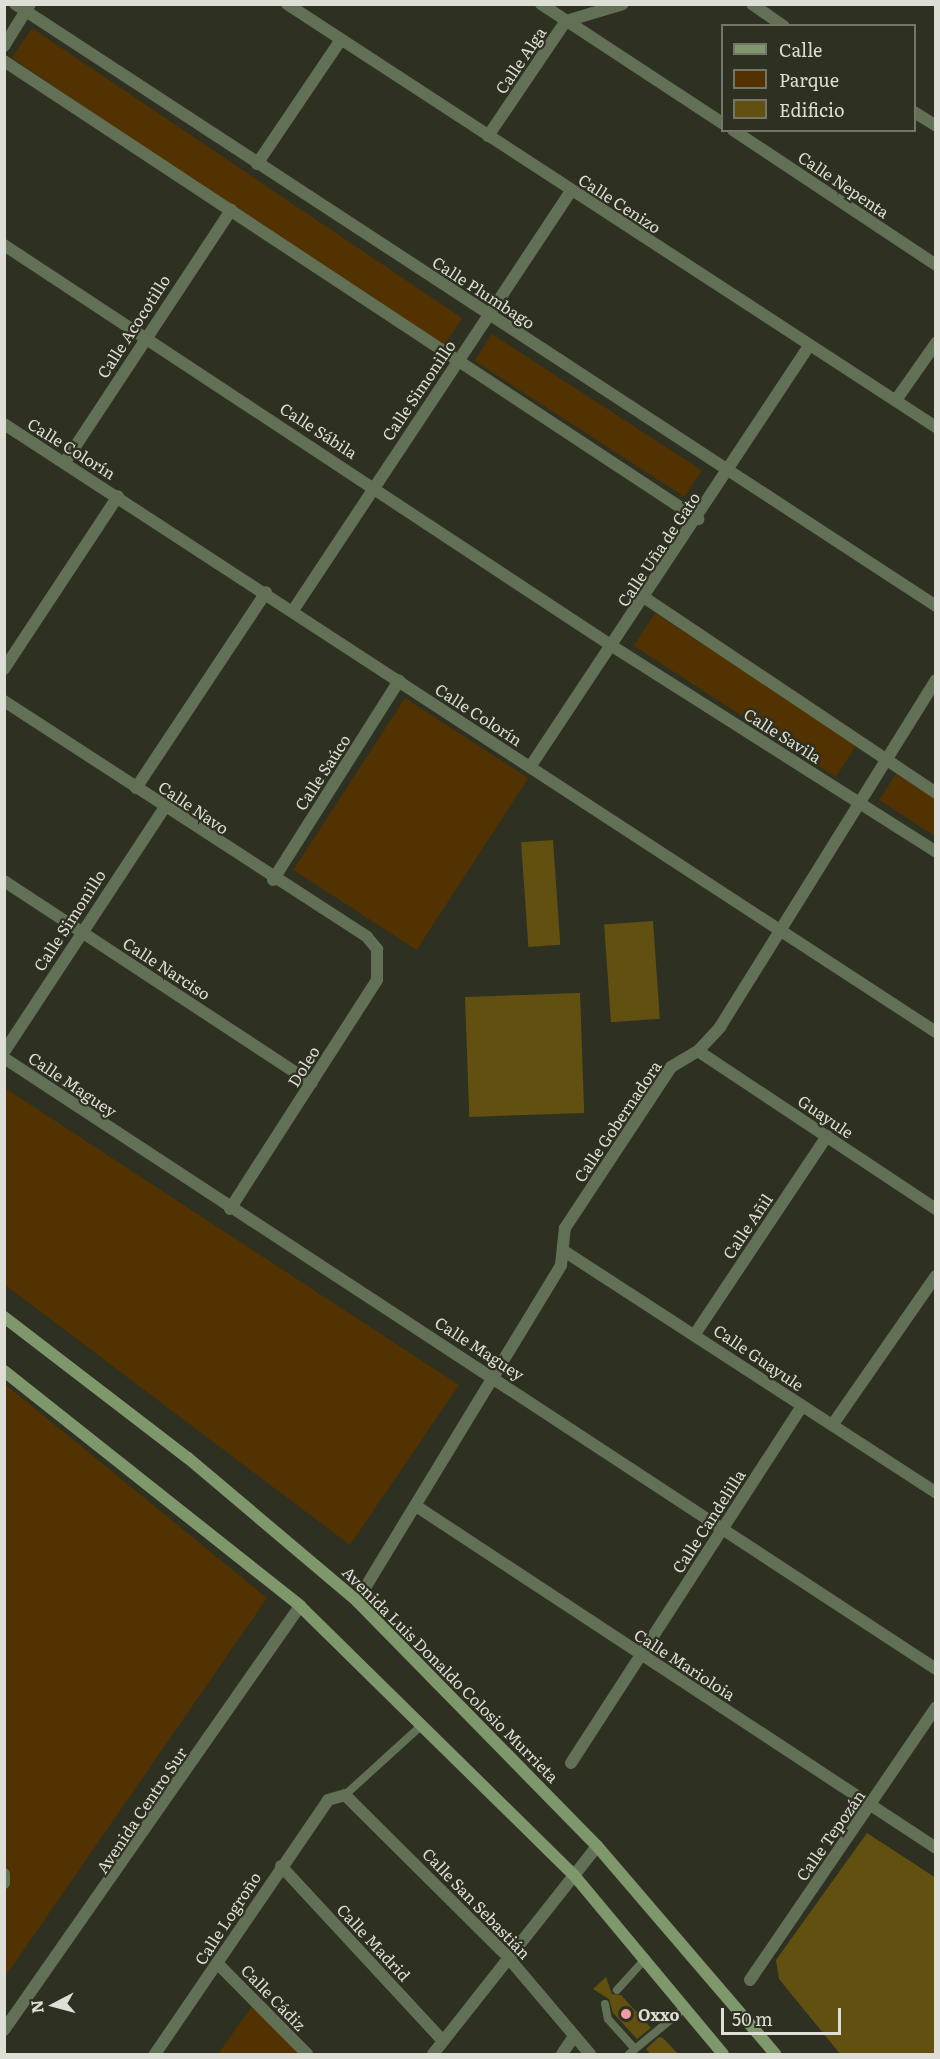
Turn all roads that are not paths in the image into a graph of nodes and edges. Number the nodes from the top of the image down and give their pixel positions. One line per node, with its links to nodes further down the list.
1 (287, 4): 8 (street, Calle Cenizo)
2 (541, 4): 6 (street)
3 (624, 4): 6 (street, Calle Alga)
4 (752, 4): 7 (street)
5 (23, 7): 9 (street); 16 (street, Calle Plumbago)
6 (566, 21): 12 (street); 15 (street, Calle Alga)
7 (781, 24)
8 (340, 41): 15 (street, Calle Cenizo); 16 (street)
9 (4, 46)
10 (4, 60): 18 (street)
11 (916, 113): 13 (street)
12 (721, 122)
13 (936, 126)
14 (736, 132): 20 (street, Calle Nepenta)
15 (488, 136): 17 (street, Calle Cenizo)
16 (257, 164): 21 (street, Calle Plumbago)
17 (571, 191): 21 (street, Calle Simonillo); 24 (street, Calle Cenizo)
18 (231, 210): 22 (street, Calle Acocotillo); 25 (street)
19 (4, 245): 22 (street, Calle Sábila)
20 (936, 265)
21 (489, 314): 25 (street, Calle Simonillo); 30 (street, Calle Plumbago)
22 (145, 337): 29 (street, Calle Acocotillo); 31 (street, Calle Sábila)
23 (936, 343): 26 (street)
24 (809, 346): 26 (street, Calle Cenizo); 30 (street, Calle Uña de Gato)
25 (459, 360): 31 (street, Calle Simonillo); 33 (street)
26 (896, 400): 28 (street, Calle Cenizo)
27 (4, 424): 29 (street, Calle Colorín)
28 (936, 427)
29 (65, 462): 32 (street, Calle Colorín)
30 (728, 474): 33 (street, Calle Uña de Gato); 36 (street, Calle Plumbago)
31 (374, 485): 37 (street, Calle Simonillo); 38 (street, Calle Sábila)
32 (118, 496): 34 (street, Calle Colorín); 39 (street)
33 (698, 519): 35 (street, Calle Uña de Gato)
34 (266, 592): 37 (street, Calle Colorín); 45 (street)
35 (645, 598): 38 (street, Calle Uña de Gato); 43 (street)
36 (936, 606)
37 (294, 609): 41 (street, Calle Colorín)
38 (612, 646): 44 (street, Calle Uña de Gato); 47 (street, Calle Savila)
39 (4, 669)
40 (936, 680): 43 (street, Calle Gobernadora)
41 (399, 681): 44 (street, Calle Colorín); 50 (street, Calle Saúco)
42 (4, 700): 45 (street, Calle Navo)
43 (884, 759): 46 (street); 47 (street, Calle Gobernadora)
44 (530, 767): 53 (street, Calle Colorín)
45 (136, 788): 48 (street, Calle Navo)
46 (936, 793)
47 (857, 801): 49 (street, Calle Savila); 53 (street, Calle Gobernadora)
48 (164, 808): 50 (street, Calle Navo); 52 (street, Calle Simonillo)
49 (936, 852)
50 (273, 880): 54 (street, Calle Navo)
51 (4, 881): 52 (street, Calle Narciso)
52 (81, 931): 57 (street, Calle Simonillo); 59 (street, Calle Narciso)
53 (779, 932): 55 (street, Calle Colorín); 56 (street, Calle Gobernadora)
54 (367, 937): 59 (street, Doleo)
55 (936, 1032)
56 (698, 1051): 60 (street, Guayule); 63 (street, Calle Gobernadora)
57 (4, 1052)
58 (4, 1058): 61 (street, Calle Maguey)
59 (312, 1083): 61 (street, Doleo)
60 (827, 1136): 62 (street, Guayule); 66 (street, Calle Añil)
61 (230, 1209): 68 (street, Calle Maguey)
62 (935, 1209)
63 (564, 1251): 66 (street, Calle Guayule); 68 (street, Calle Gobernadora)
64 (936, 1276): 70 (street)
65 (4, 1317): 74 (main road, Avenida Luis Donaldo Colosio Murrieta)
66 (695, 1334): 69 (street, Calle Guayule)
67 (4, 1371): 75 (main road)
68 (494, 1375): 72 (street, Calle Gobernadora); 73 (street, Calle Maguey)
69 (802, 1406): 70 (street, Calle Guayule); 73 (street, Calle Candelilla)
70 (833, 1424): 71 (street, Calle Guayule)
71 (936, 1493)
72 (416, 1506): 74 (street, Calle Gobernadora); 76 (street, Calle Marioloia)
73 (722, 1528): 76 (street, Calle Candelilla); 77 (street, Calle Maguey)
74 (357, 1601): 83 (main road, Avenida Luis Donaldo Colosio Murrieta)
75 (300, 1606): 79 (main road); 96 (street, Avenida Centro Sur)
76 (642, 1655): 80 (street, Calle Candelilla); 82 (street, Calle Marioloia)
77 (936, 1669)
78 (936, 1707): 82 (street, Calle Tepozán)
79 (422, 1725): 81 (lane); 87 (main road)
80 (571, 1763)
81 (345, 1795): 85 (street, Calle Logroño); 89 (street, Calle San Sebastián)
82 (871, 1805): 84 (street, Calle Marioloia); 92 (street, Calle Tepozán)
83 (597, 1846): 87 (street); 106 (main road, Avenida Luis Donaldo Colosio Murrieta)
84 (936, 1848)
85 (282, 1866): 91 (street, Calle Logroño); 98 (street, Calle Madrid)
86 (4, 1874): 88 (street)
87 (573, 1874): 89 (street); 90 (main road)
88 (4, 1883)
89 (506, 1955): 97 (street, Calle San Sebastián); 98 (street)
90 (646, 1958): 93 (lane); 95 (main road)
91 (217, 1963): 99 (street, Calle Logroño); 101 (street, Calle Cádiz)
92 (750, 1980)
93 (617, 1990)
94 (605, 2004): 100 (lane)
95 (686, 2007): 100 (lane); 105 (main road)
96 (4, 2030)
97 (574, 2036): 103 (street); 104 (street, Calle San Sebastián)
98 (442, 2040): 102 (street)
99 (161, 2052)
100 (632, 2052)
101 (307, 2055)
102 (433, 2055)
103 (562, 2055)
104 (591, 2055)
105 (723, 2055)
106 (775, 2055)

